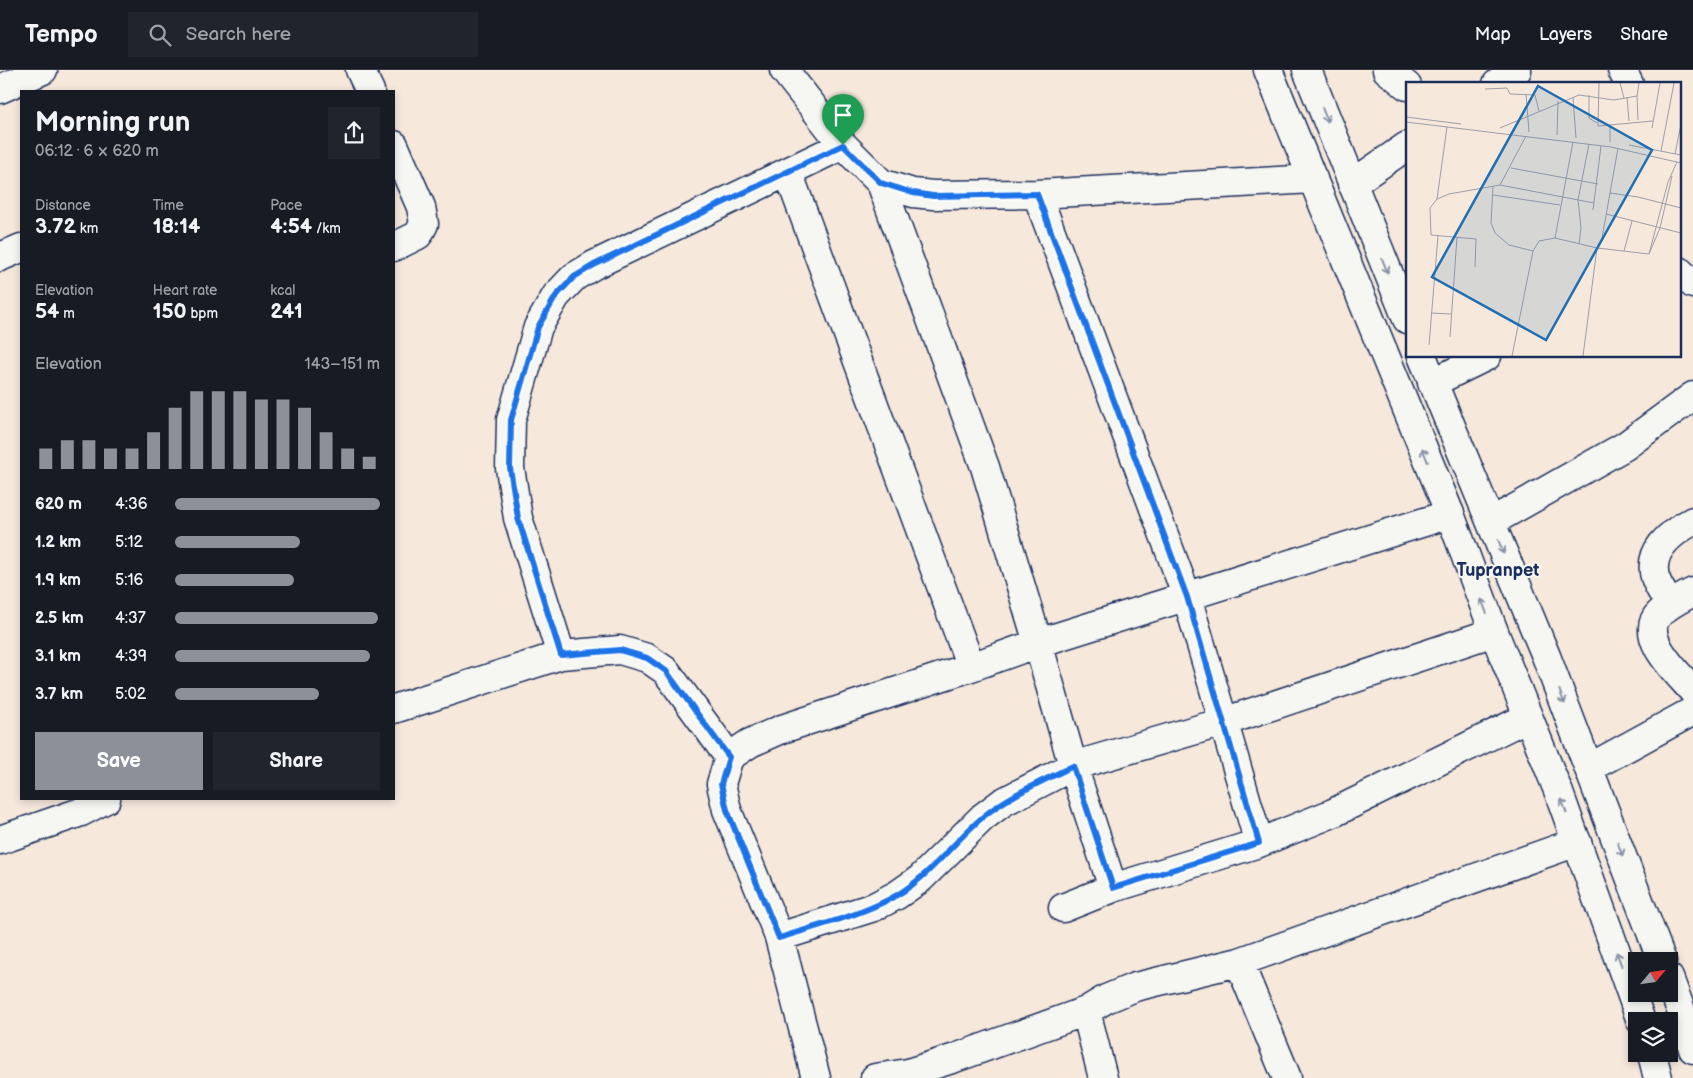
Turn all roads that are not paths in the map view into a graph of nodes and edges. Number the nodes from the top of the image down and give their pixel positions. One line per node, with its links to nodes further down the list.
1 (42, 70): 11 (main road)
2 (784, 70): 12 (main road)
3 (1268, 70): 16 (main road)
4 (1307, 70): 18 (main road, one-way to 18)
5 (1387, 70): 10 (main road)
6 (1517, 70): 8 (main road)
7 (1622, 70): 9 (main road)
8 (1500, 82)
9 (1628, 82)
10 (1406, 85)
11 (0, 89)
12 (843, 145): 15 (main road); 17 (main road)
13 (395, 147): 20 (main road)
14 (1406, 147): 18 (main road)
15 (788, 172): 37 (main road); 38 (main road)
16 (1313, 180): 19 (main road); 30 (main road, one-way to 16)
17 (881, 183): 19 (main road); 36 (main road)
18 (1352, 184): 25 (main road, one-way to 25)
19 (1037, 194): 33 (main road)
20 (395, 246)
21 (20, 248): 22 (main road)
22 (0, 257)
23 (1680, 273): 24 (main road)
24 (1693, 284)
25 (1406, 317)
26 (1423, 358): 28 (main road)
27 (1482, 358): 28 (main road)
28 (1432, 383): 32 (main road)
29 (1693, 396): 32 (main road)
30 (1450, 514): 33 (main road); 35 (main road, one-way to 30)
31 (1693, 521): 34 (main road)
32 (1491, 522): 46 (main road, one-way to 46)
33 (1187, 597): 36 (main road); 43 (main road)
34 (1681, 599): 39 (main road)
35 (1494, 632): 42 (main road); 43 (main road)
36 (1038, 643): 38 (main road); 45 (main road)
37 (561, 655): 40 (main road); 44 (main road)
38 (971, 667): 44 (main road)
39 (1693, 692)
40 (395, 709)
41 (1693, 711): 46 (main road)
42 (1528, 717): 49 (main road, one-way to 42); 50 (main road)
43 (1223, 722): 45 (main road); 50 (main road)
44 (729, 757): 53 (main road)
45 (1073, 766): 51 (main road); 53 (main road)
46 (1589, 768): 54 (main road, one-way to 54)
47 (104, 800): 48 (main road)
48 (0, 840)
49 (1577, 842): 55 (main road); 58 (main road, one-way to 49)
50 (1259, 843): 51 (main road)
51 (1113, 888): 52 (main road)
52 (1063, 908)
53 (779, 938): 61 (main road)
54 (1659, 952)
55 (1239, 962): 57 (main road); 64 (main road)
56 (1678, 1002): 59 (main road)
57 (1086, 1012): 62 (main road); 63 (main road)
58 (1638, 1012)
59 (1693, 1049)
60 (1654, 1062): 65 (main road)
61 (816, 1078)
62 (875, 1078)
63 (1103, 1078)
64 (1286, 1078)
65 (1658, 1078)

